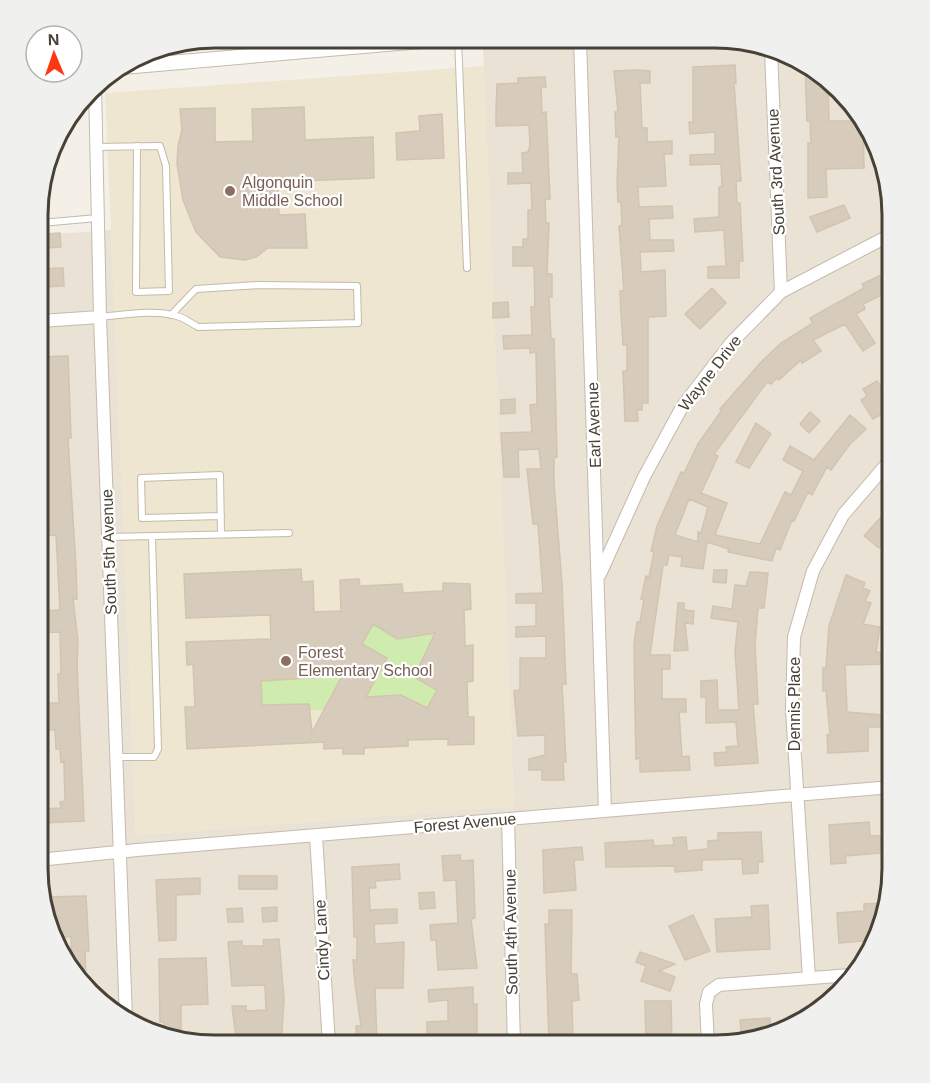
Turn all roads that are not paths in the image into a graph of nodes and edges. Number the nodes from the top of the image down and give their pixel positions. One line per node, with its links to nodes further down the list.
1 (342, 48): 5 (street)
2 (457, 48): 12 (lane)
3 (580, 48): 23 (street, Earl Avenue)
4 (771, 58): 13 (street, South 3rd Avenue)
5 (140, 66)
6 (95, 99): 8 (street, South 5th Avenue)
7 (137, 146): 7 (lane); 8 (lane)
8 (95, 147): 9 (street, South 5th Avenue)
9 (97, 218): 10 (lane); 15 (street, South 5th Avenue)
10 (48, 222)
11 (882, 239): 13 (street, Wayne Drive)
12 (466, 268)
13 (782, 292): 23 (street, Wayne Drive)
14 (171, 315): 14 (lane); 15 (lane)
15 (100, 317): 16 (street); 22 (street, South 5th Avenue)
16 (48, 320)
17 (882, 468): 26 (street, Dennis Place)
18 (221, 516): 18 (lane); 20 (lane)
19 (289, 532): 20 (lane)
20 (221, 534): 21 (lane)
21 (152, 536): 22 (lane); 24 (lane)
22 (109, 537): 24 (street, South 5th Avenue)
23 (599, 577): 27 (street, Earl Avenue)
24 (117, 757): 30 (street, South 5th Avenue)
25 (882, 788): 26 (street, Forest Avenue)
26 (796, 795): 27 (street, Forest Avenue); 33 (street, Dennis Place)
27 (605, 811): 28 (street, Forest Avenue)
28 (508, 819): 29 (street, Forest Avenue); 36 (street, South 4th Avenue)
29 (316, 835): 30 (street, Forest Avenue); 35 (street, Cindy Lane)
30 (121, 851): 31 (street, Forest Avenue); 34 (street, South 5th Avenue)
31 (48, 859)
32 (843, 976): 33 (street)
33 (809, 978): 37 (street)
34 (126, 1009)
35 (327, 1035)
36 (514, 1035)
37 (708, 1035)

